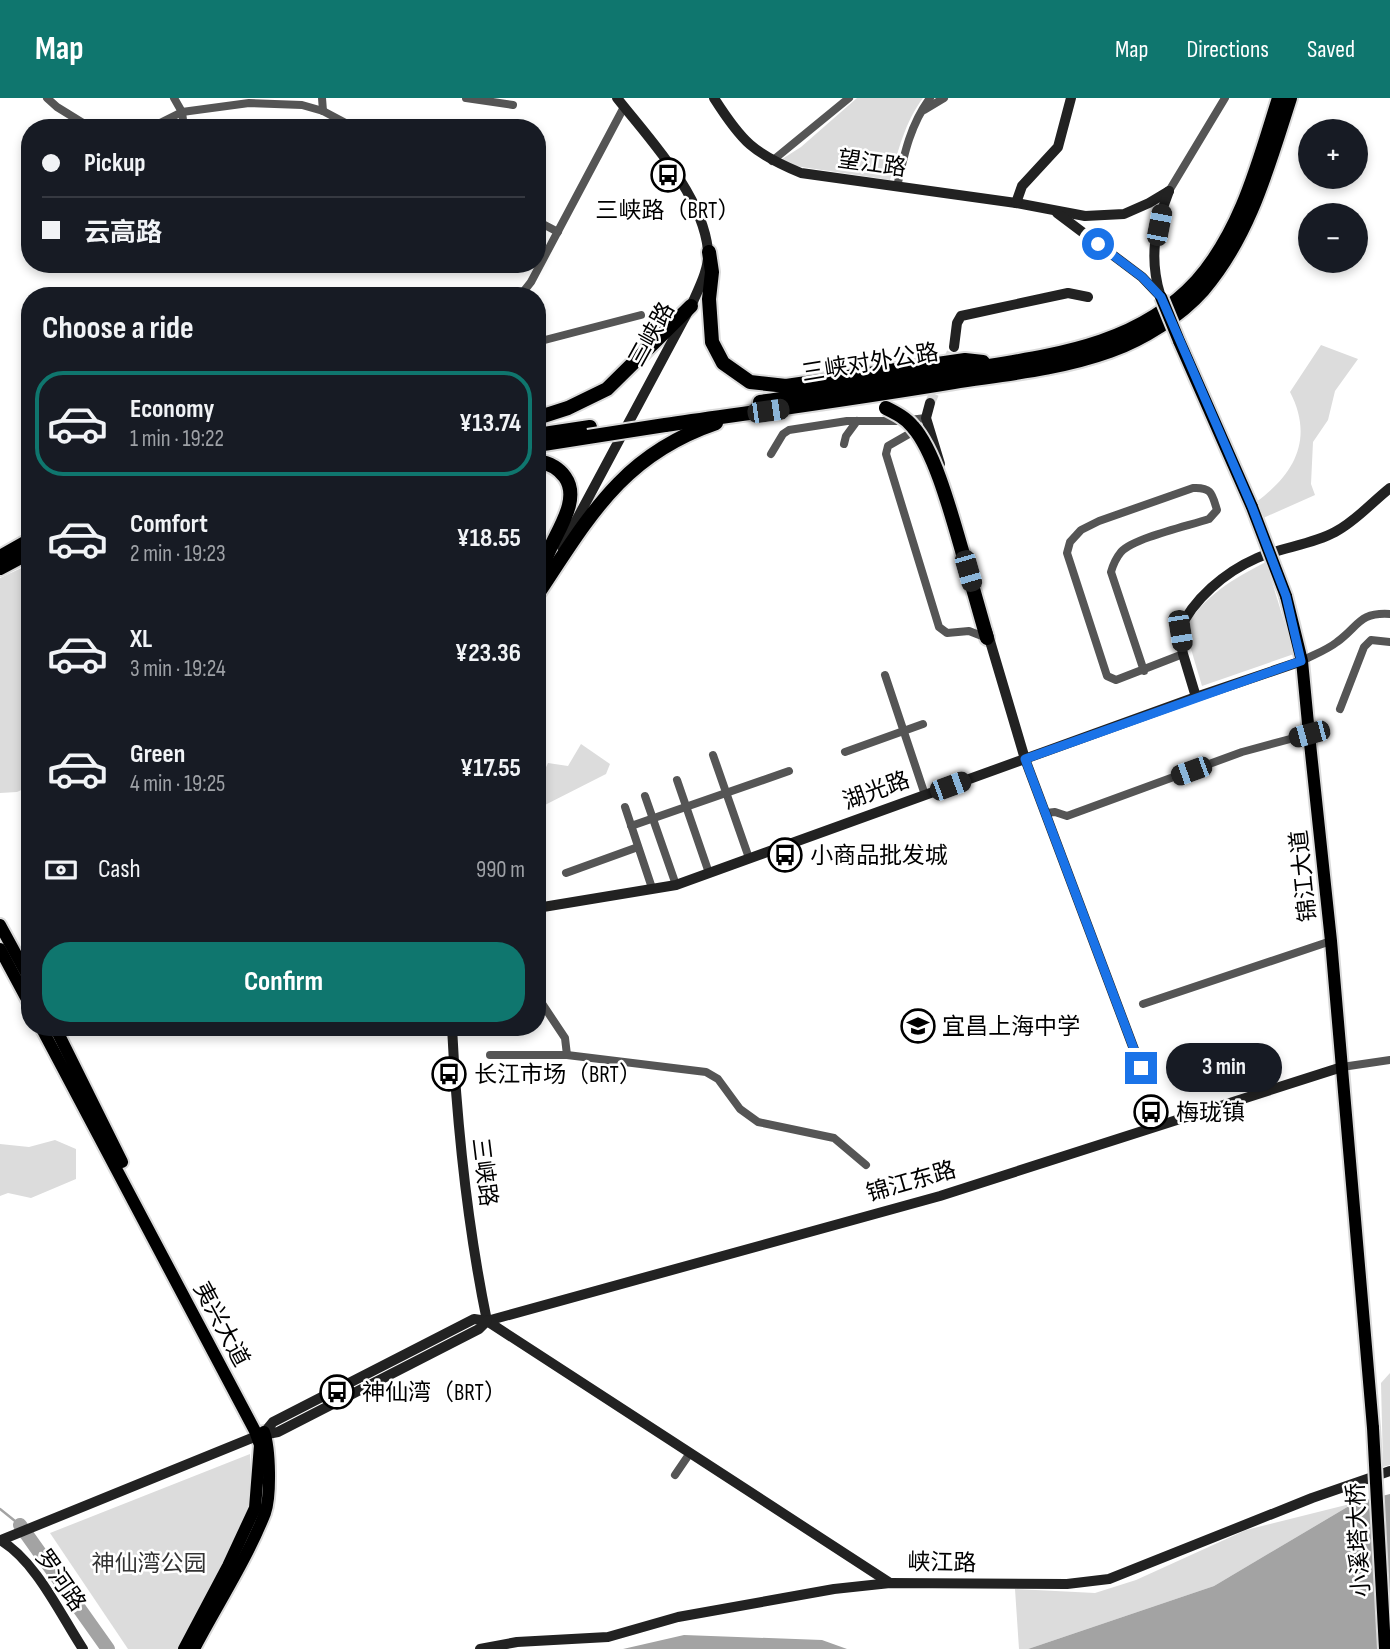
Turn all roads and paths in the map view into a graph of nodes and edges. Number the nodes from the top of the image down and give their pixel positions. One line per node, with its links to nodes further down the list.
1 (47, 98): 19 (street)
2 (174, 98): 17 (street)
3 (322, 98): 16 (street)
4 (466, 98): 15 (street)
5 (714, 98): 23 (main road, 望江路)
6 (849, 98): 23 (street)
7 (930, 98): 18 (street)
8 (944, 98): 18 (street)
9 (1071, 98): 26 (main road)
10 (1225, 98): 25 (street)
11 (1279, 98): 40 (highway, 三峡对外公路)
12 (1290, 98): 41 (highway, 三峡对外公路)
13 (237, 101): 16 (street); 17 (street)
14 (620, 102): 31 (street); 32 (main road, 三峡路)
15 (513, 106)
16 (323, 111): 22 (street)
17 (182, 112): 20 (street); 21 (street)
18 (919, 113): 24 (street)
19 (76, 119)
20 (168, 119)
21 (183, 119)
22 (338, 119)
23 (772, 161): 24 (main road, 望江路)
24 (897, 187): 26 (main road, 望江路)
25 (1169, 191): 27 (main road, 望江路); 29 (main road)
26 (1016, 203): 28 (main road, 望江路)
27 (1149, 203): 28 (main road, 望江路); 29 (main road)
28 (1054, 211): 35 (main road)
29 (1161, 211): 35 (main road)
30 (546, 226): 31 (street)
31 (558, 232): 33 (street)
32 (709, 252): 36 (main road, 三峡路); 40 (highway)
33 (546, 254)
34 (1088, 297): 39 (main road)
35 (1161, 297): 67 (main road, 锦江大道, bridge)
36 (691, 306): 44 (highway); 61 (main road, 三峡路)
37 (641, 315): 38 (street)
38 (546, 340)
39 (954, 347)
40 (1001, 364): 46 (highway, 三峡对外公路)
41 (838, 401): 43 (highway, 三峡对外公路); 64 (highway, bridge)
42 (930, 403): 45 (main road)
43 (744, 414): 46 (highway, 三峡对外公路); 62 (highway)
44 (546, 415)
45 (926, 418): 47 (street); 64 (main road)
46 (666, 421): 48 (highway)
47 (856, 421): 52 (street); 53 (street)
48 (589, 432): 49 (highway); 51 (highway)
49 (546, 434)
50 (909, 434): 64 (street)
51 (546, 443)
52 (844, 444)
53 (771, 454)
54 (546, 463): 59 (highway)
55 (1390, 488): 66 (main road)
56 (21, 545): 57 (highway)
57 (0, 557)
58 (21, 557): 60 (highway)
59 (546, 557)
60 (0, 568)
61 (546, 577)
62 (546, 581)
63 (1390, 614): 67 (street)
64 (987, 638): 77 (main road)
65 (1390, 642): 71 (street)
66 (1183, 654): 68 (street); 70 (main road)
67 (1301, 661): 70 (main road, 湖光路); 74 (main road, 锦江大道)
68 (1144, 671): 68 (street)
69 (885, 675): 73 (street)
70 (1196, 697): 77 (main road, 湖光路)
71 (1340, 709)
72 (923, 724): 73 (street)
73 (903, 731): 75 (street); 81 (street)
74 (1309, 734): 85 (street); 96 (main road, 锦江大道)
75 (845, 752)
76 (713, 755): 80 (street)
77 (1025, 759): 81 (main road, 湖光路); 85 (main road)
78 (789, 771): 80 (street)
79 (677, 780): 84 (street)
80 (727, 793): 84 (street); 89 (street)
81 (925, 795): 89 (main road, 湖光路)
82 (645, 796): 86 (street)
83 (625, 807): 87 (street)
84 (686, 807): 86 (street); 91 (street)
85 (1046, 813): 108 (main road)
86 (653, 818): 87 (street); 92 (street)
87 (631, 826): 88 (street)
88 (638, 847): 90 (street); 93 (street)
89 (749, 858): 91 (main road, 湖光路)
90 (566, 873)
91 (709, 873): 92 (main road, 湖光路)
92 (676, 884): 93 (main road, 湖光路)
93 (652, 888): 94 (main road, 湖光路)
94 (546, 906)
95 (0, 925): 98 (main road)
96 (1331, 941): 100 (street); 107 (main road, 锦江大道)
97 (0, 949): 99 (main road)
98 (21, 964)
99 (21, 989)
100 (1143, 1004)
101 (546, 1010): 105 (street)
102 (55, 1036): 112 (main road, 夷兴大道)
103 (452, 1036): 110 (main road, 三峡路)
104 (491, 1055): 105 (street)
105 (567, 1055): 109 (street)
106 (1390, 1060): 107 (street)
107 (1342, 1067): 110 (main road, 锦江东路); 111 (main road, 锦江大道)
108 (1141, 1068)
109 (866, 1165)
110 (486, 1321): 112 (main road, 锦江东路); 113 (main road)
111 (1373, 1428): 122 (main road, 小溪塔大桥, bridge)
112 (261, 1434): 116 (main road, 锦江东路); 119 (main road, 夷兴大道); 120 (main road, 夷兴大道)
113 (690, 1453): 115 (street); 117 (main road)
114 (1390, 1471): 117 (main road, 峡江路)
115 (675, 1475)
116 (0, 1540): 118 (main road, 罗河路)
117 (890, 1583): 121 (main road, 峡江路)
118 (83, 1649)
119 (184, 1649)
120 (194, 1649)
121 (480, 1649)
122 (1385, 1649)

